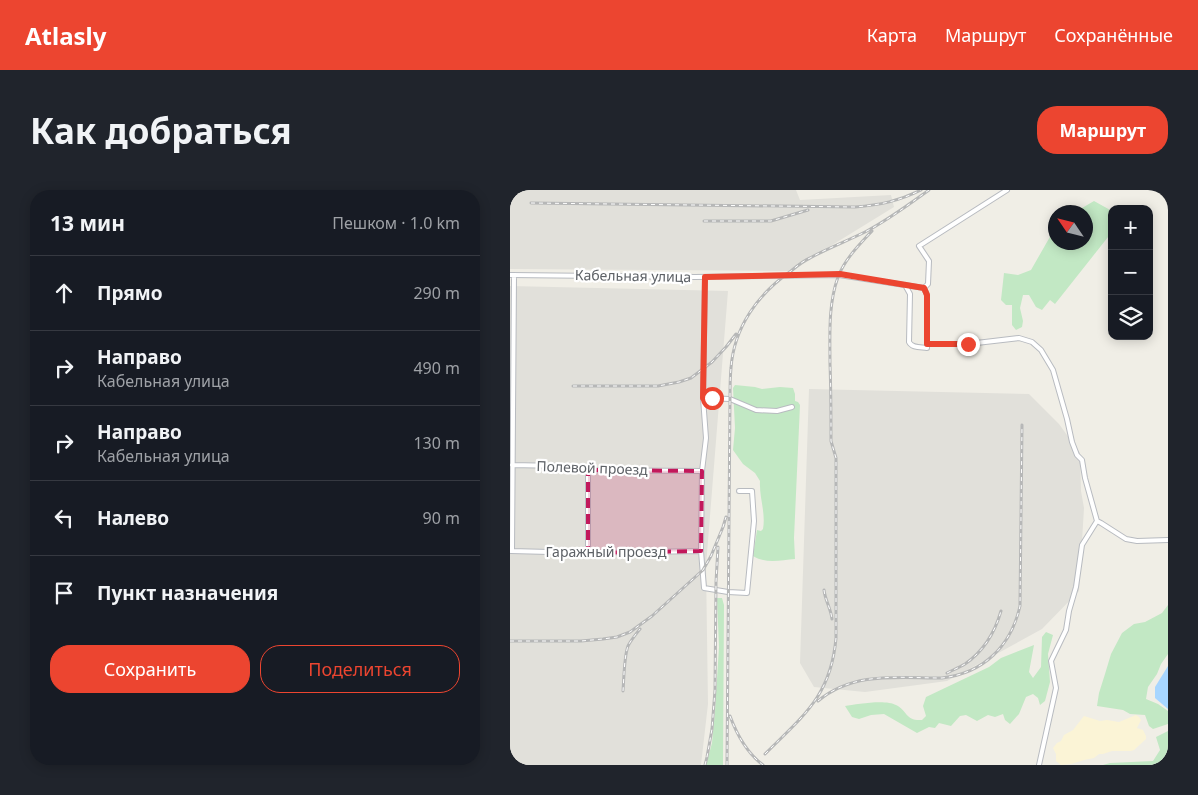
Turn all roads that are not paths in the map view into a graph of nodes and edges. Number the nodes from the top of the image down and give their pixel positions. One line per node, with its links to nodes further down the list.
1 (1007, 190): 5 (street)
2 (512, 275): 3 (street, Кабельная улица); 9 (street)
3 (705, 277): 4 (street, Кабельная улица); 7 (street)
4 (905, 285): 5 (street, Кабельная улица); 6 (street)
5 (924, 288): 6 (street)
6 (927, 344): 13 (street)
7 (703, 398): 8 (street); 11 (street)
8 (792, 408)
9 (512, 465): 10 (street, Полевой проезд); 15 (street)
10 (588, 470): 11 (street, Полевой проезд); 17 (street)
11 (702, 471): 16 (street)
12 (739, 491): 16 (street)
13 (1097, 522): 14 (street); 18 (street)
14 (1168, 540)
15 (511, 551): 17 (street, Гаражный проезд)
16 (701, 551): 17 (street, Гаражный проезд)
17 (588, 553)
18 (1039, 765)

